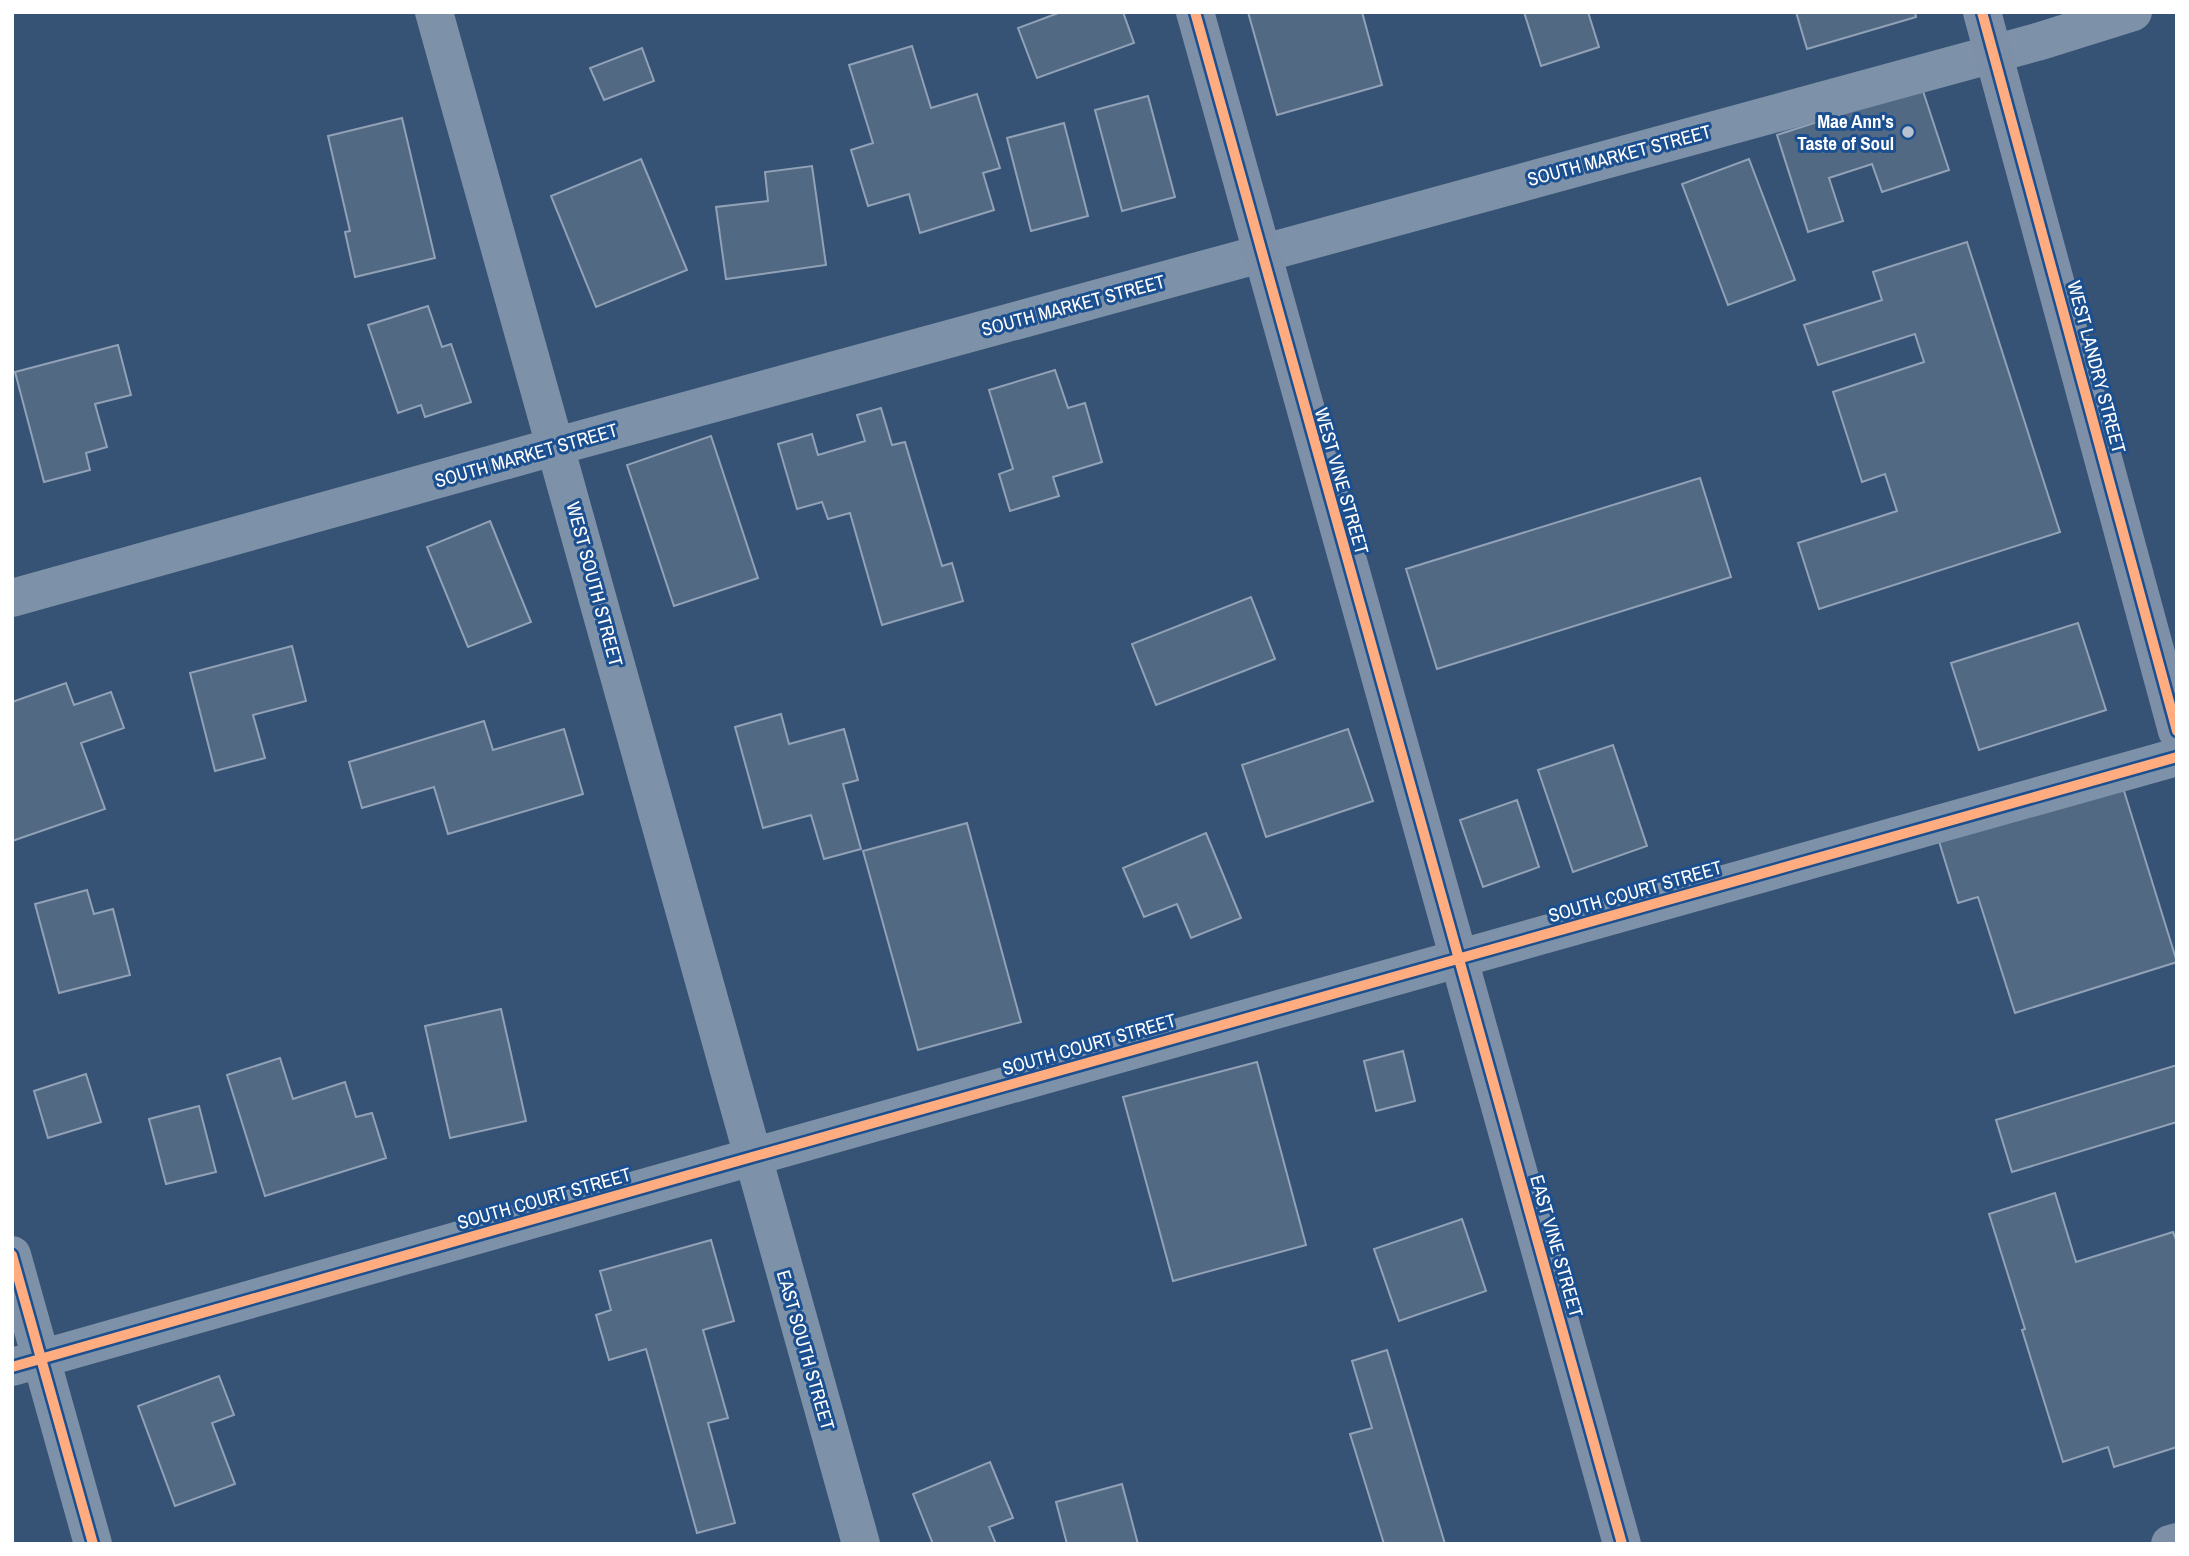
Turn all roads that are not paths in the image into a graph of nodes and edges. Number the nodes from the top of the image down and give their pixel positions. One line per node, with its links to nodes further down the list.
1 (435, 12): 7 (street, WEST SOUTH STREET)
2 (1195, 12): 6 (highway, WEST VINE STREET)
3 (1982, 12): 5 (highway, WEST LANDRY STREET)
4 (2133, 12): 5 (street, SOUTH MARKET STREET)
5 (1994, 52): 6 (street, SOUTH MARKET STREET); 9 (highway, WEST LANDRY STREET)
6 (1261, 253): 7 (street, SOUTH MARKET STREET); 11 (highway, WEST VINE STREET)
7 (557, 446): 8 (street, SOUTH MARKET STREET); 12 (street, WEST SOUTH STREET)
8 (12, 598)
9 (2177, 731)
10 (2177, 757): 11 (street, SOUTH COURT STREET)
11 (1458, 958): 12 (street, SOUTH COURT STREET); 18 (highway, EAST VINE STREET)
12 (752, 1157): 14 (street, SOUTH COURT STREET); 17 (street, EAST SOUTH STREET)
13 (12, 1255): 14 (street)
14 (27, 1364): 16 (street)
15 (2177, 1542): 19 (main road)
16 (93, 1544)
17 (860, 1544)
18 (1622, 1544)
19 (2170, 1544)

